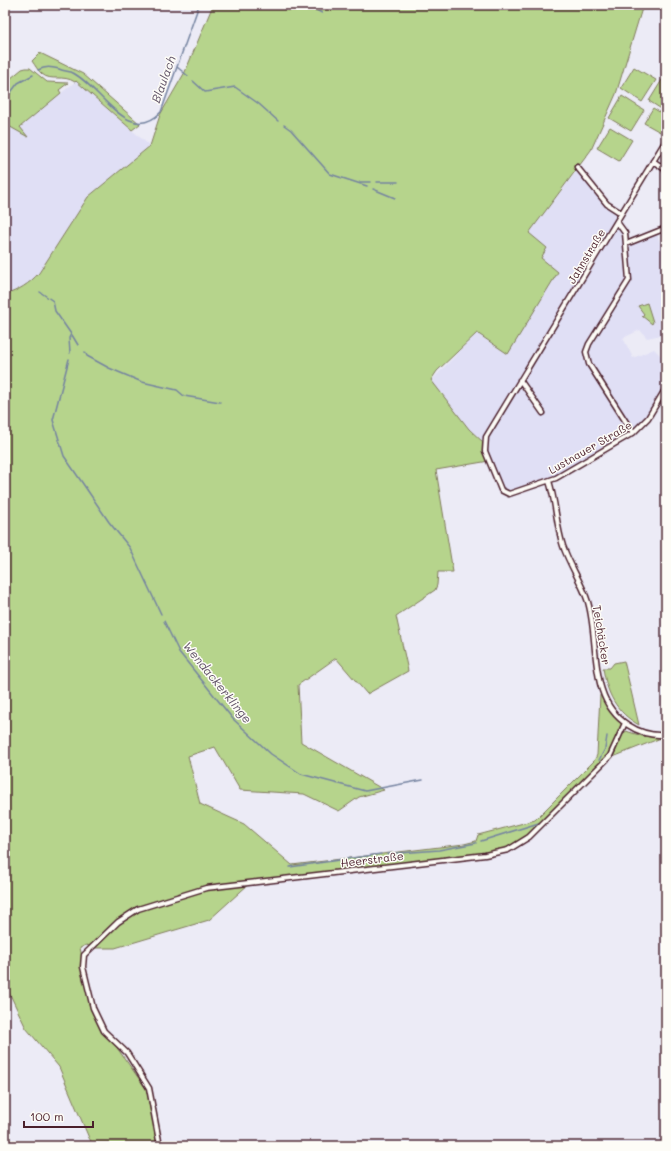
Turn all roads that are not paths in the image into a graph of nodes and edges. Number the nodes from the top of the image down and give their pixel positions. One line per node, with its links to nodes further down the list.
1 (666, 140): 2 (street, Jahnstraße)
2 (653, 161): 4 (street); 5 (street, Jahnstraße)
3 (577, 167): 5 (street)
4 (666, 170)
5 (621, 213): 6 (street, Jahnstraße)
6 (616, 222): 8 (street); 9 (street, Jahnstraße)
7 (666, 228): 8 (street)
8 (626, 244): 12 (street)
9 (520, 380): 11 (street); 14 (street, Jahnstraße)
10 (666, 388): 12 (street, Lustnauer Straße)
11 (542, 413)
12 (633, 433): 13 (street, Lustnauer Straße)
13 (549, 481): 14 (street, Lustnauer Straße); 15 (street, Teichäcker)
14 (504, 493)
15 (625, 723): 16 (street, Teichäcker); 17 (street, Heerstraße)
16 (666, 735)
17 (160, 1146)

